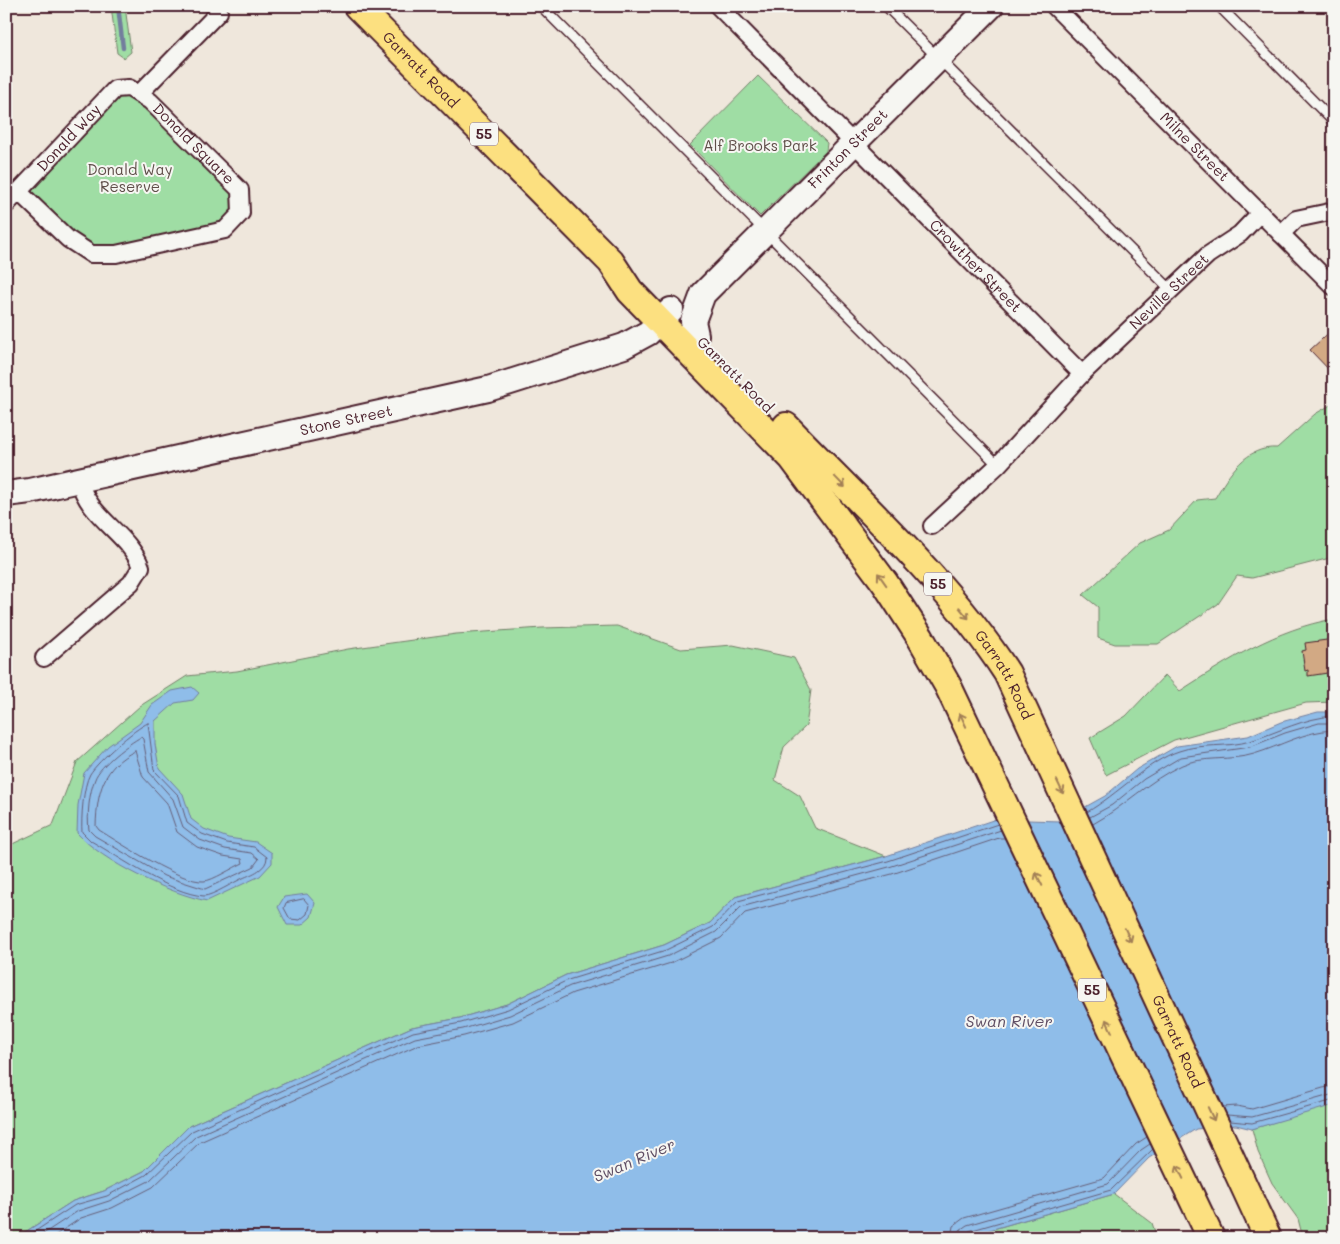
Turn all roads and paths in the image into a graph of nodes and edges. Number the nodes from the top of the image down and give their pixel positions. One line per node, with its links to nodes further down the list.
1 (357, 6): 22 (main road, Garratt Road / 55)
2 (541, 6): 17 (lane)
3 (718, 6): 12 (street, Crowther Street)
4 (886, 6): 9 (lane)
5 (991, 6): 9 (street, Frinton Street)
6 (1054, 6): 16 (street, Milne Street)
7 (1220, 6): 11 (lane)
8 (219, 12): 10 (street)
9 (938, 59): 12 (street, Frinton Street); 20 (lane)
10 (139, 94): 13 (street, Donald Way); 13 (street, Donald Square)
11 (1334, 122)
12 (854, 144): 17 (street, Frinton Street); 24 (street, Crowther Street)
13 (19, 192): 14 (street, Donald Way)
14 (6, 205)
15 (1334, 211): 18 (street)
16 (1260, 213): 18 (street, Milne Street); 20 (street, Neville Street)
17 (766, 232): 21 (street, Frinton Street); 25 (lane)
18 (1281, 234): 19 (street, Milne Street)
19 (1334, 287)
20 (1172, 291): 24 (street, Neville Street)
21 (704, 294): 22 (street); 23 (street, Frinton Street)
22 (663, 310): 23 (main road, Garratt Road / 55); 26 (street, Stone Street); 30 (main road, Garratt Road / 55, one-way to 22)
23 (696, 335): 31 (main road, Garratt Road / 55, one-way to 31)
24 (1082, 374): 25 (street)
25 (998, 465): 28 (street)
26 (79, 480): 27 (street, Stone Street); 29 (street)
27 (6, 494)
28 (932, 526)
29 (44, 658)
30 (1206, 1227)
31 (1268, 1238)

